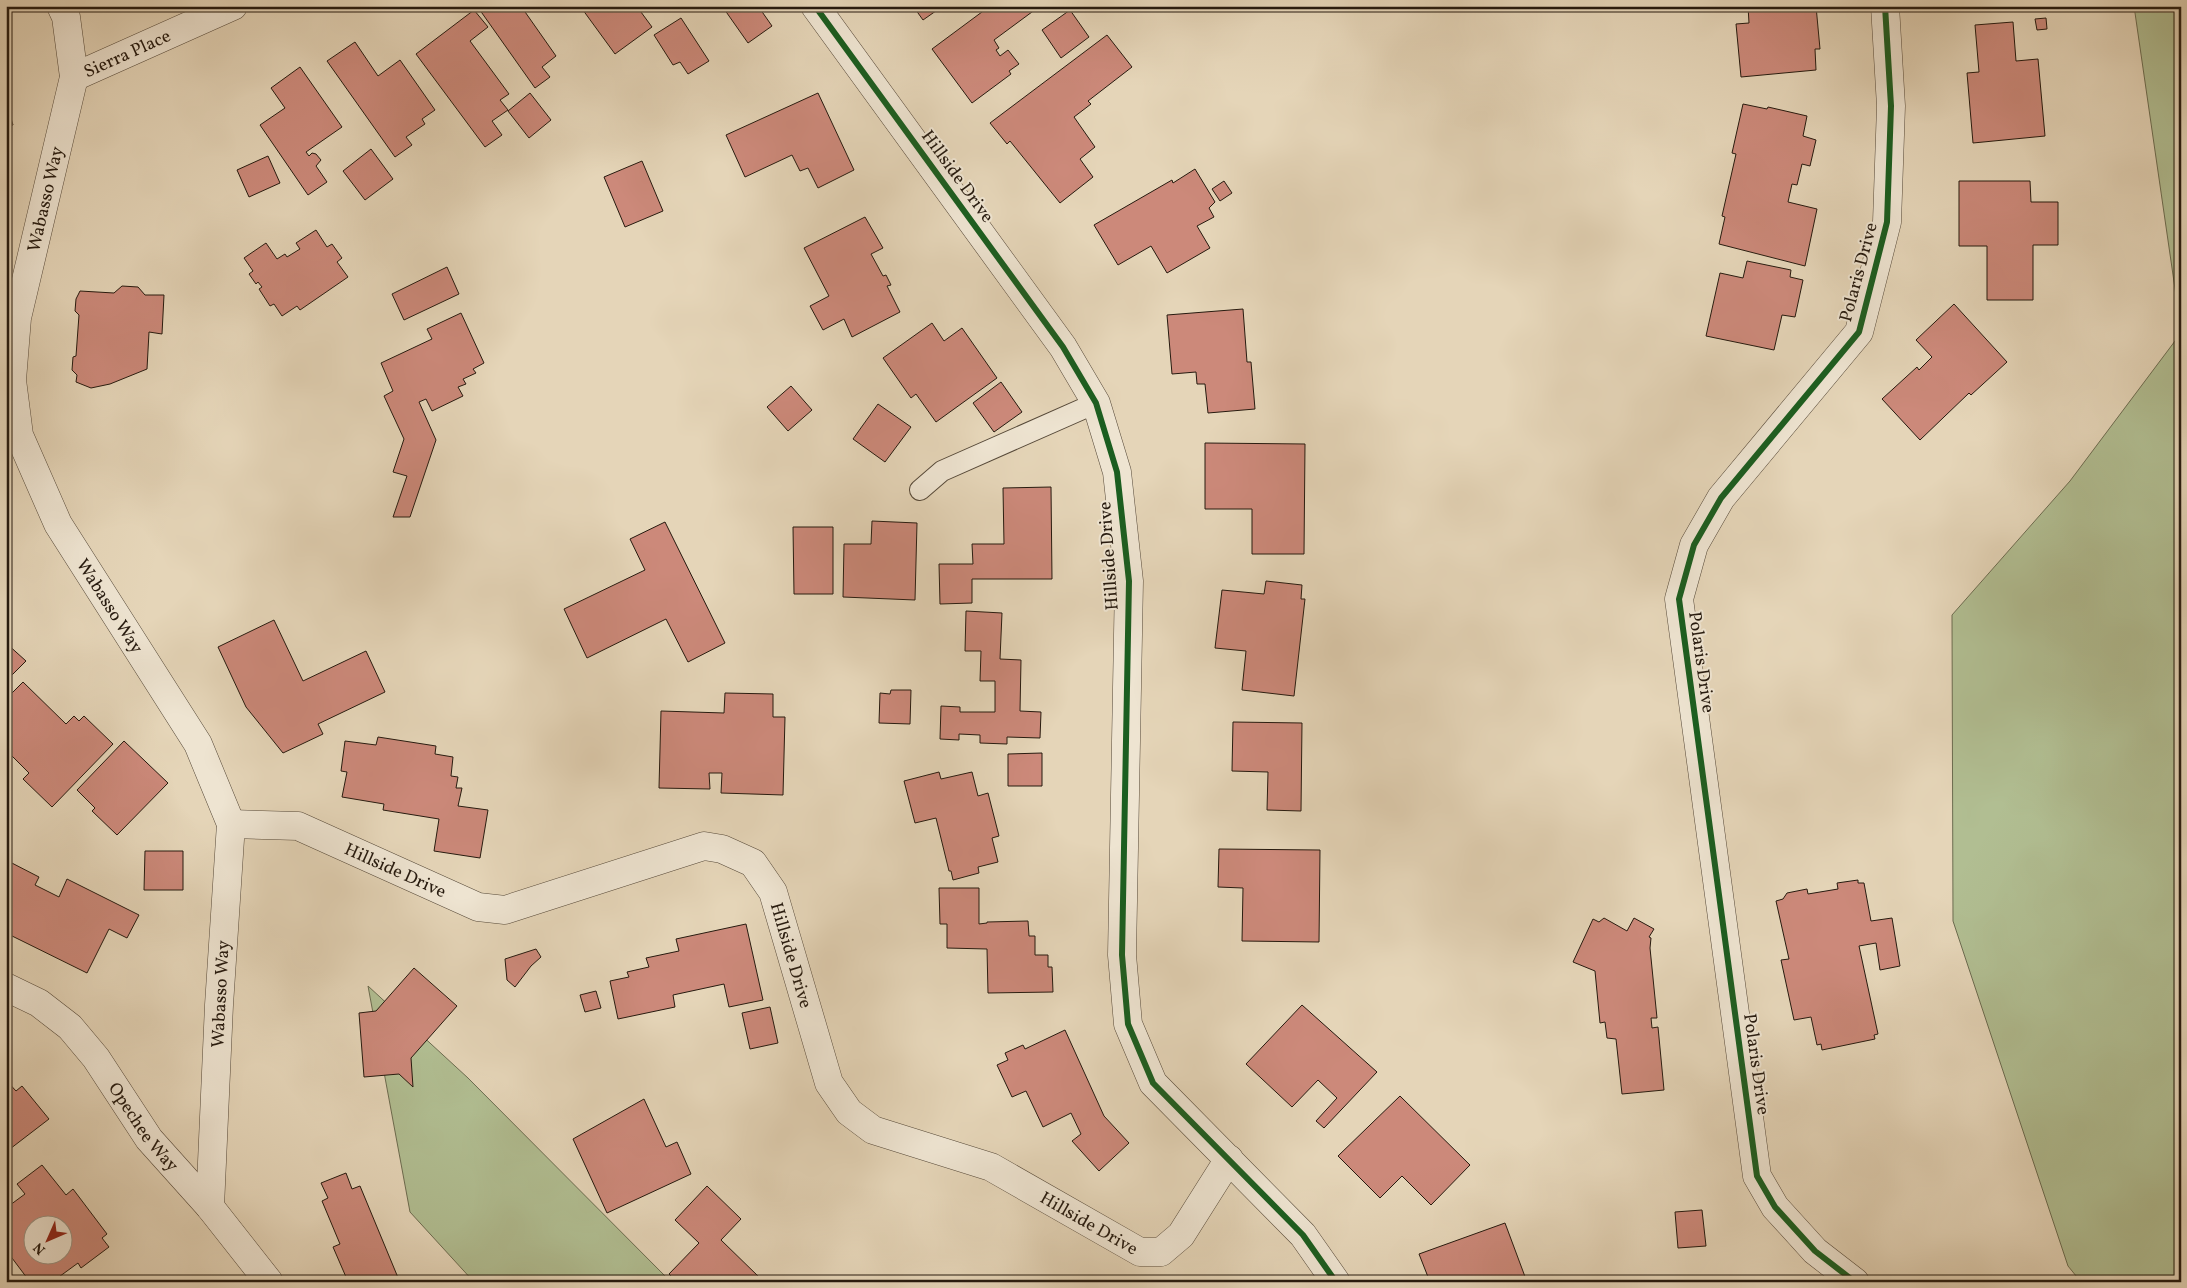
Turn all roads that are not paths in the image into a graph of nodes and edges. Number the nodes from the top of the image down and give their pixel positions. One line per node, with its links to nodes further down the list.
1 (61, 6): 5 (street, Wabasso Way)
2 (233, 6): 5 (street, Sierra Place)
3 (815, 6): 6 (street, Hillside Drive)
4 (1885, 6): 15 (street, Polaris Drive)
5 (74, 77): 7 (street, Wabasso Way)
6 (1096, 403): 8 (lane); 11 (street, Hillside Drive)
7 (12, 436): 9 (street, Wabasso Way)
8 (920, 490)
9 (231, 824): 11 (street, Hillside Drive); 12 (street, Wabasso Way)
10 (6, 986): 12 (street, Opechee Way)
11 (1229, 1160): 14 (street)
12 (210, 1207): 13 (street, Opechee Way)
13 (269, 1282)
14 (1336, 1282)
15 (1855, 1282)

